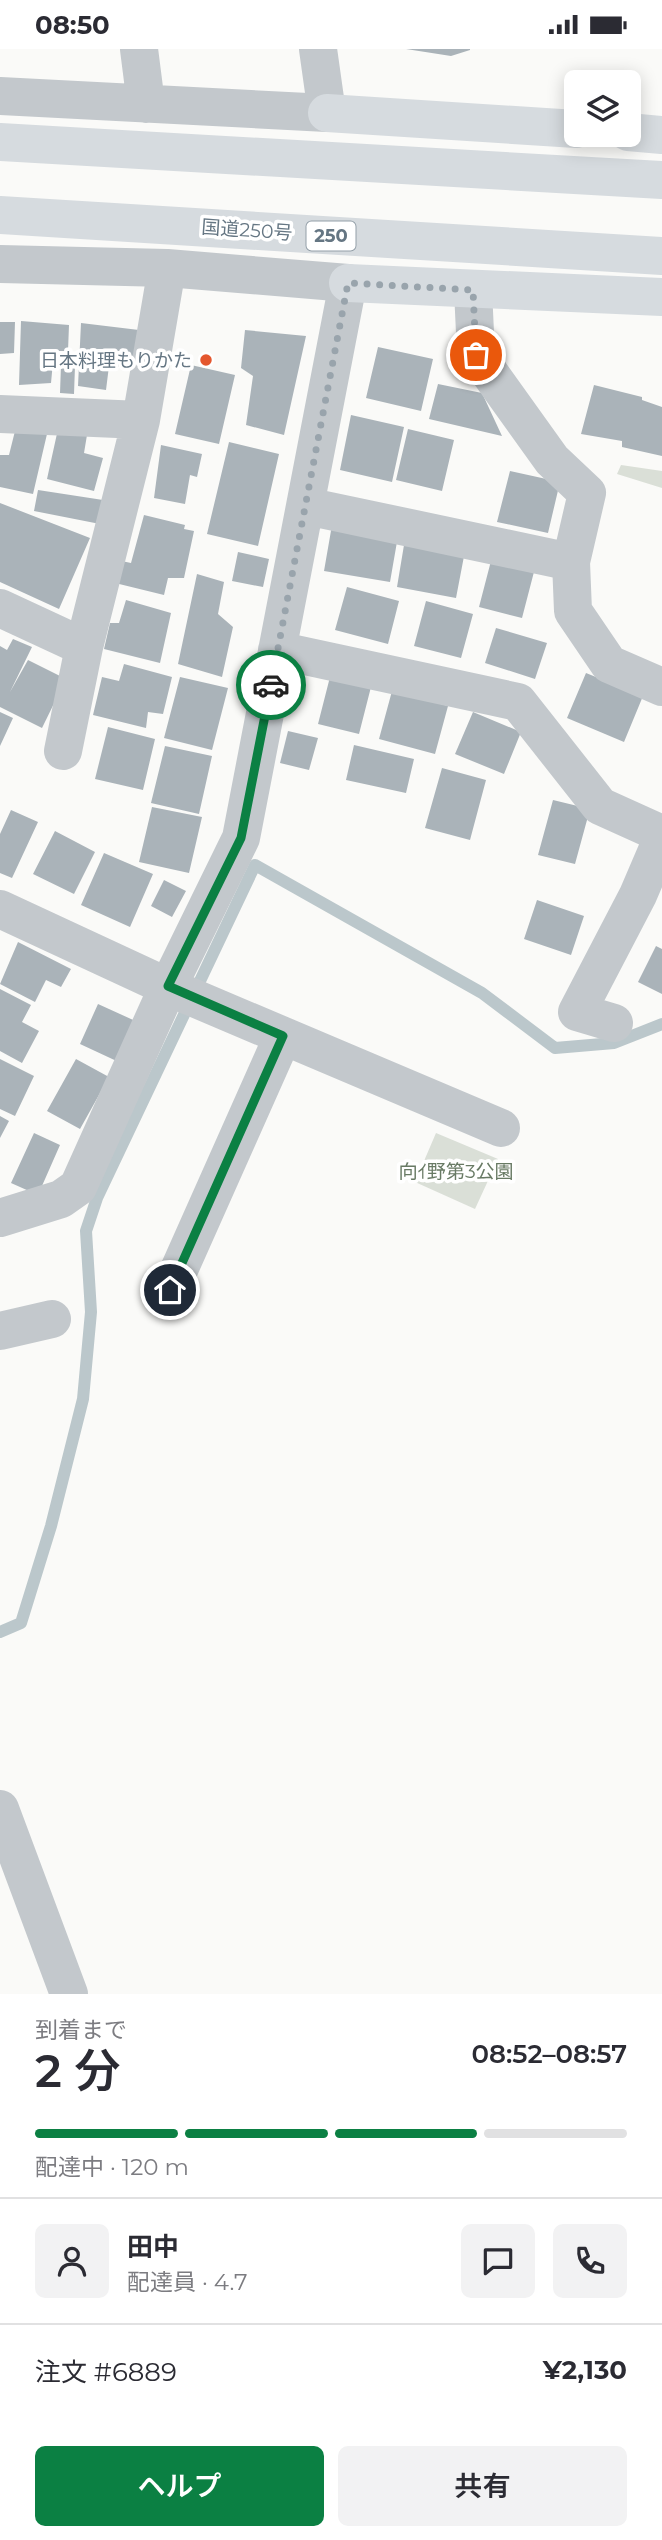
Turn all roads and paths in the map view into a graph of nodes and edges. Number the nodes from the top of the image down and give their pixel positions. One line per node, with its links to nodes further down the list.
1 (139, 49): 4 (street)
2 (318, 49): 5 (street)
3 (0, 96): 4 (street)
4 (146, 104): 5 (street)
5 (327, 113): 6 (highway)
6 (564, 128)
7 (641, 133): 8 (highway)
8 (662, 135)
9 (0, 142): 10 (highway)
10 (662, 180)
11 (0, 215): 12 (highway, 国道250号 / 250)
12 (662, 256)
13 (0, 264): 14 (street)
14 (167, 268): 15 (street); 19 (street)
15 (348, 283): 16 (highway); 20 (street)
16 (473, 290): 17 (highway); 21 (street)
17 (662, 297)
18 (0, 414): 19 (street)
19 (141, 420): 23 (street)
20 (306, 506): 21 (street); 24 (street)
21 (571, 562): 25 (street)
22 (0, 608): 23 (street)
23 (83, 647): 26 (street)
24 (277, 650): 27 (street); 30 (street)
25 (662, 687)
26 (63, 751)
27 (662, 834)
28 (662, 839): 31 (street)
29 (0, 909): 30 (street)
30 (180, 992): 32 (street); 34 (street)
31 (614, 1023)
32 (283, 1036): 33 (street); 35 (street)
33 (501, 1128)
34 (0, 1218)
35 (170, 1290)
36 (52, 1319): 37 (street)
37 (0, 1331)
38 (0, 1809): 39 (street)
39 (69, 1994)

